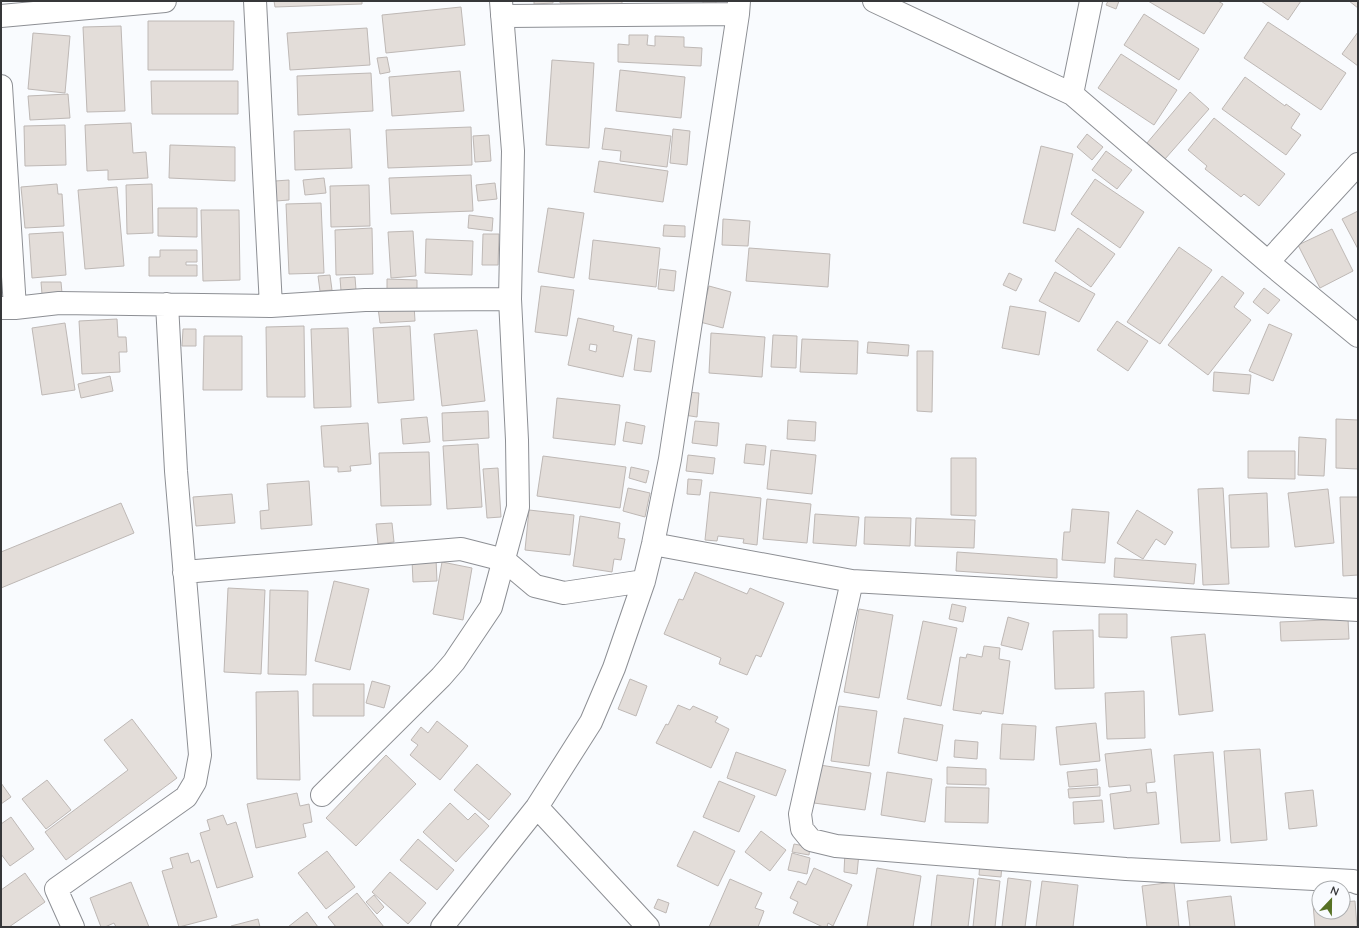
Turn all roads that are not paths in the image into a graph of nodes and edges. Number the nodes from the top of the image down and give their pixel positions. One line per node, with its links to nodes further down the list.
1 (165, 1): 7 (street)
2 (255, 1): 14 (street)
3 (874, 1): 9 (street)
4 (1091, 1): 9 (street)
5 (502, 8): 6 (street); 12 (street)
6 (738, 8): 17 (street)
7 (1, 16)
8 (1, 86): 15 (street)
9 (1072, 94): 11 (street)
10 (1358, 164): 11 (street)
11 (1268, 262): 16 (street)
12 (510, 300): 14 (street); 18 (street)
13 (167, 304): 14 (street); 15 (street); 19 (street)
14 (271, 306)
15 (8, 308)
16 (1358, 336)
17 (653, 544): 20 (street); 21 (street)
18 (504, 560): 19 (street); 21 (street); 23 (street)
19 (184, 572): 26 (street)
20 (852, 580): 22 (street); 25 (street)
21 (644, 581): 24 (street)
22 (1358, 610)
23 (322, 795)
24 (537, 807): 27 (street); 28 (street)
25 (1358, 883)
26 (73, 927)
27 (442, 927)
28 (648, 927)

